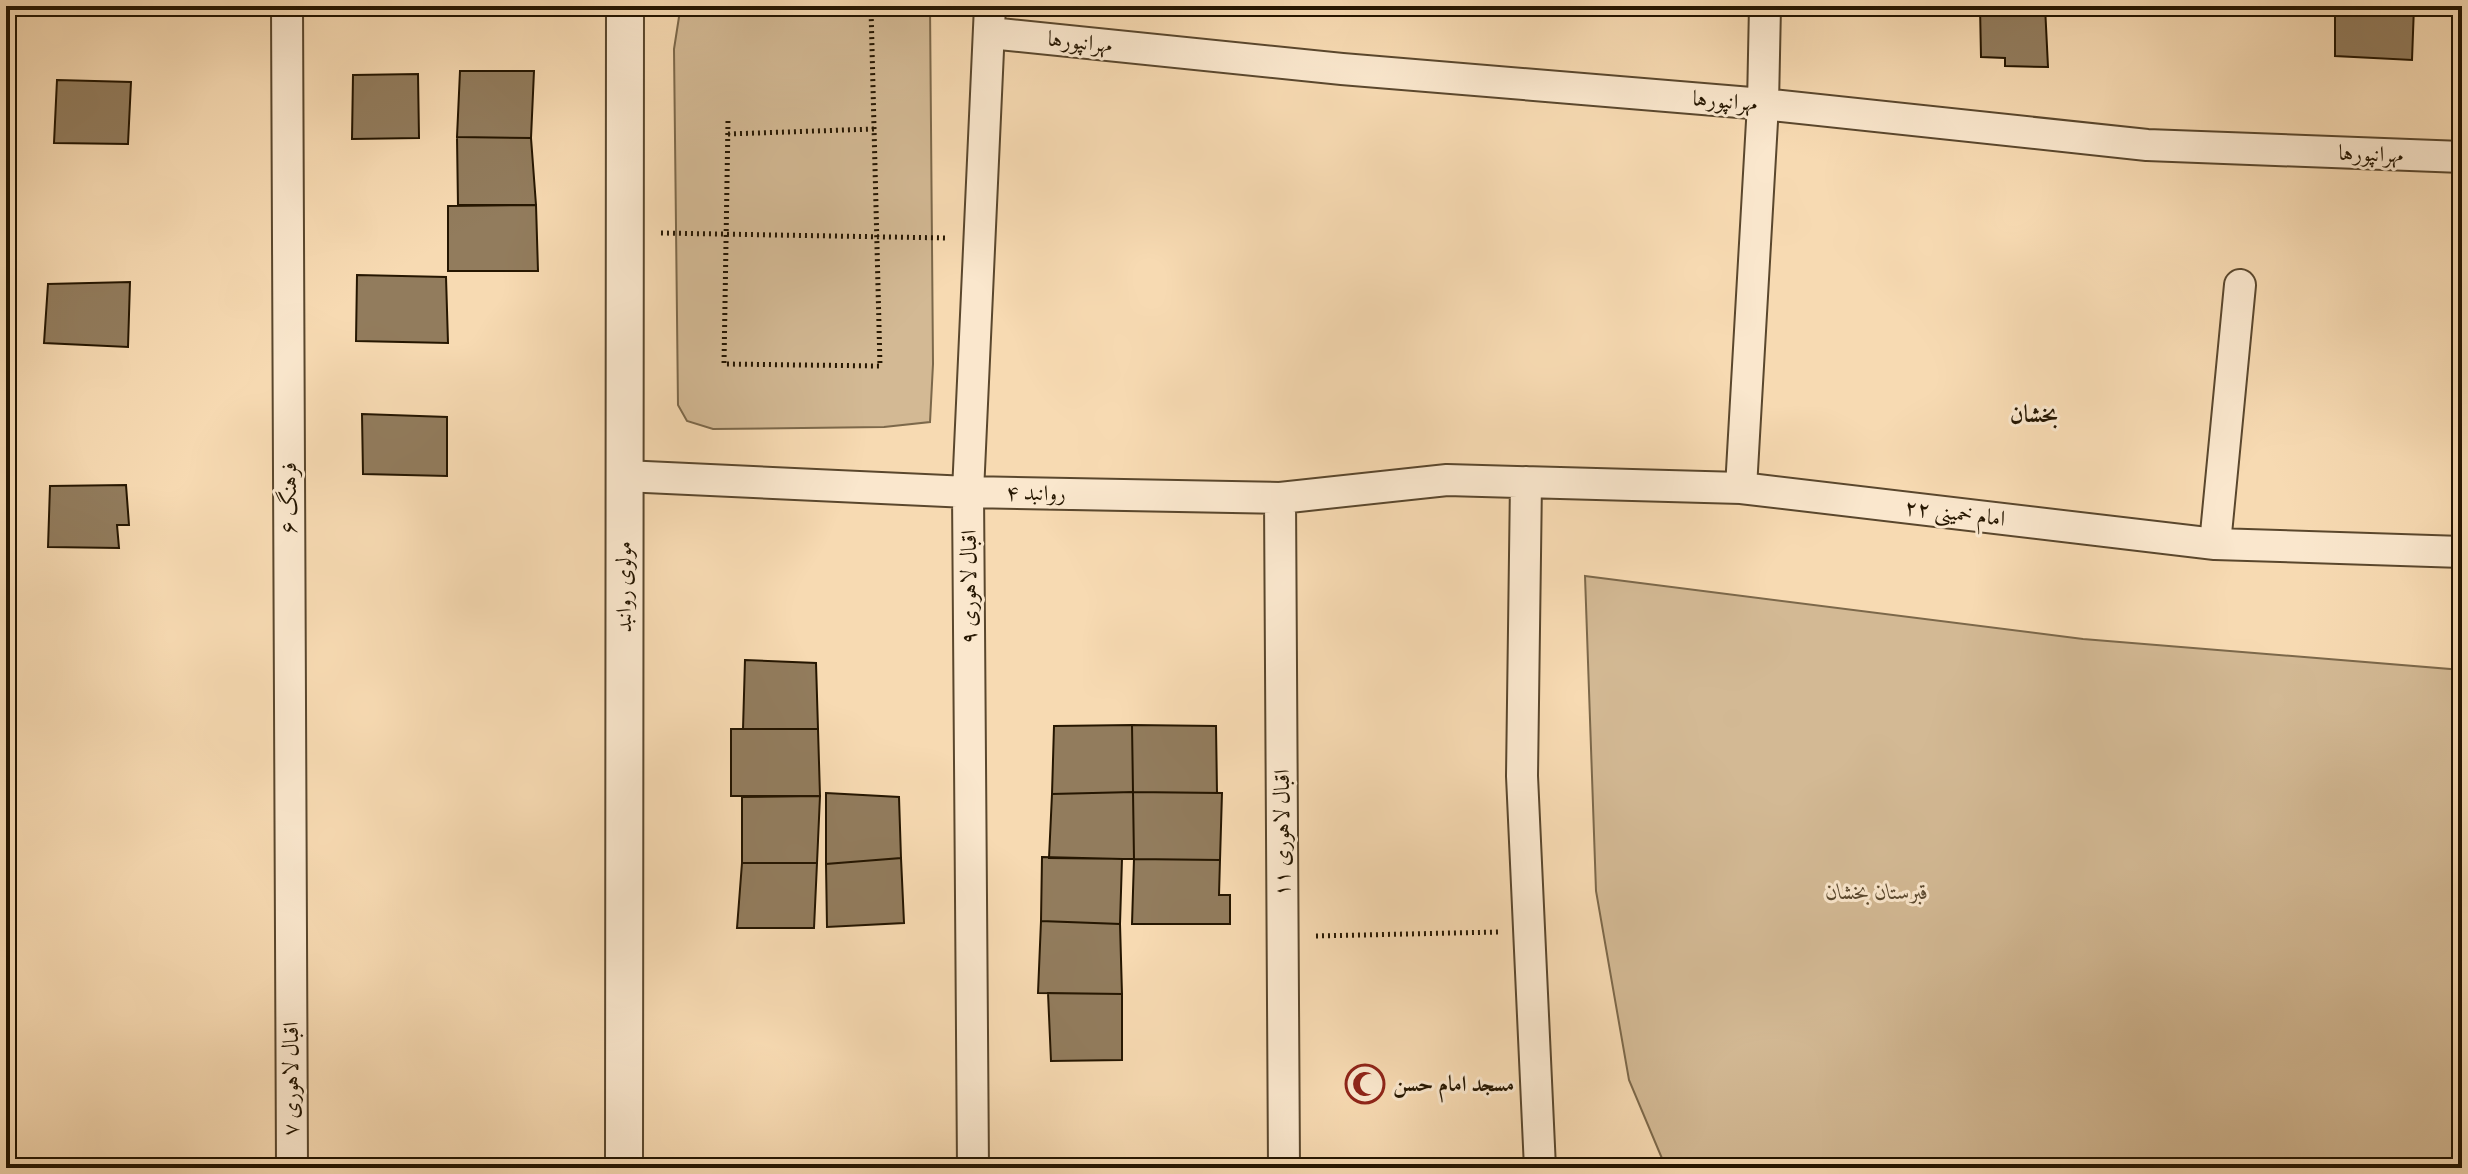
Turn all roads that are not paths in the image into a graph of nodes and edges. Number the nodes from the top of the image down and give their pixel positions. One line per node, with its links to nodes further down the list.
1 (287, 6): 16 (street, فرهنگ ۶)
2 (625, 6): 8 (street, مولوی روانبد)
3 (1765, 6): 5 (street)
4 (990, 20): 5 (street, مهرانپورها); 12 (street, اقبال لاهوری ۹)
5 (1763, 104): 6 (street, مهرانپورها); 11 (street)
6 (2462, 157)
7 (2240, 285): 14 (street)
8 (624, 476): 12 (street, روانبد ۴); 18 (street, مولوی روانبد)
9 (1447, 480): 10 (street, امام خمینی ۲۲); 13 (street, روانبد ۴)
10 (1526, 482): 11 (street, امام خمینی ۲۲); 21 (street)
11 (1741, 488): 14 (street, امام خمینی ۲۲)
12 (968, 492): 13 (street, روانبد ۴); 19 (street, اقبال لاهوری ۹)
13 (1280, 498): 20 (street, اقبال لاهوری ۱۱)
14 (2215, 544): 15 (street, امام خمینی ۲۲)
15 (2462, 552)
16 (291, 989): 17 (street, اقبال لاهوری ۷)
17 (292, 1168)
18 (624, 1168)
19 (973, 1168)
20 (1284, 1168)
21 (1540, 1168)

